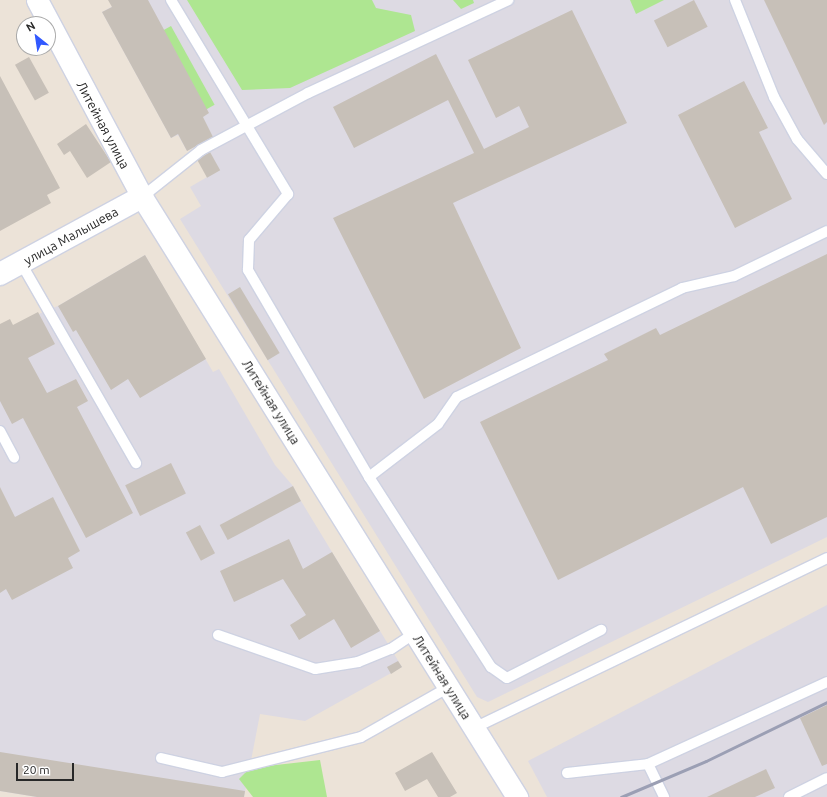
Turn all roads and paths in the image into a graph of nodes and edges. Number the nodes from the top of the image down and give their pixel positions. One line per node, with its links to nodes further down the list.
1 (37, 0): 7 (street, Литейная улица)
2 (171, 0): 5 (lane)
3 (508, 0): 5 (lane)
4 (735, 0): 6 (lane)
5 (246, 126): 7 (lane); 14 (lane)
6 (827, 174)
7 (142, 197): 9 (street, улица Малышева); 17 (street, Литейная улица)
8 (827, 231): 14 (lane)
9 (21, 263): 10 (street, улица Малышева); 13 (lane)
10 (0, 274)
11 (0, 431): 12 (lane)
12 (14, 457)
13 (136, 462)
14 (369, 477): 16 (lane)
15 (827, 558): 21 (lane)
16 (601, 630)
17 (415, 634): 18 (lane); 20 (street, Литейная улица)
18 (218, 635)
19 (827, 682): 23 (lane)
20 (449, 687): 21 (street, Литейная улица); 22 (lane)
21 (474, 728): 26 (street, Литейная улица)
22 (161, 758)
23 (648, 764): 24 (lane); 27 (lane)
24 (567, 773)
25 (827, 778): 28 (lane)
26 (517, 797)
27 (664, 797)
28 (789, 797)

